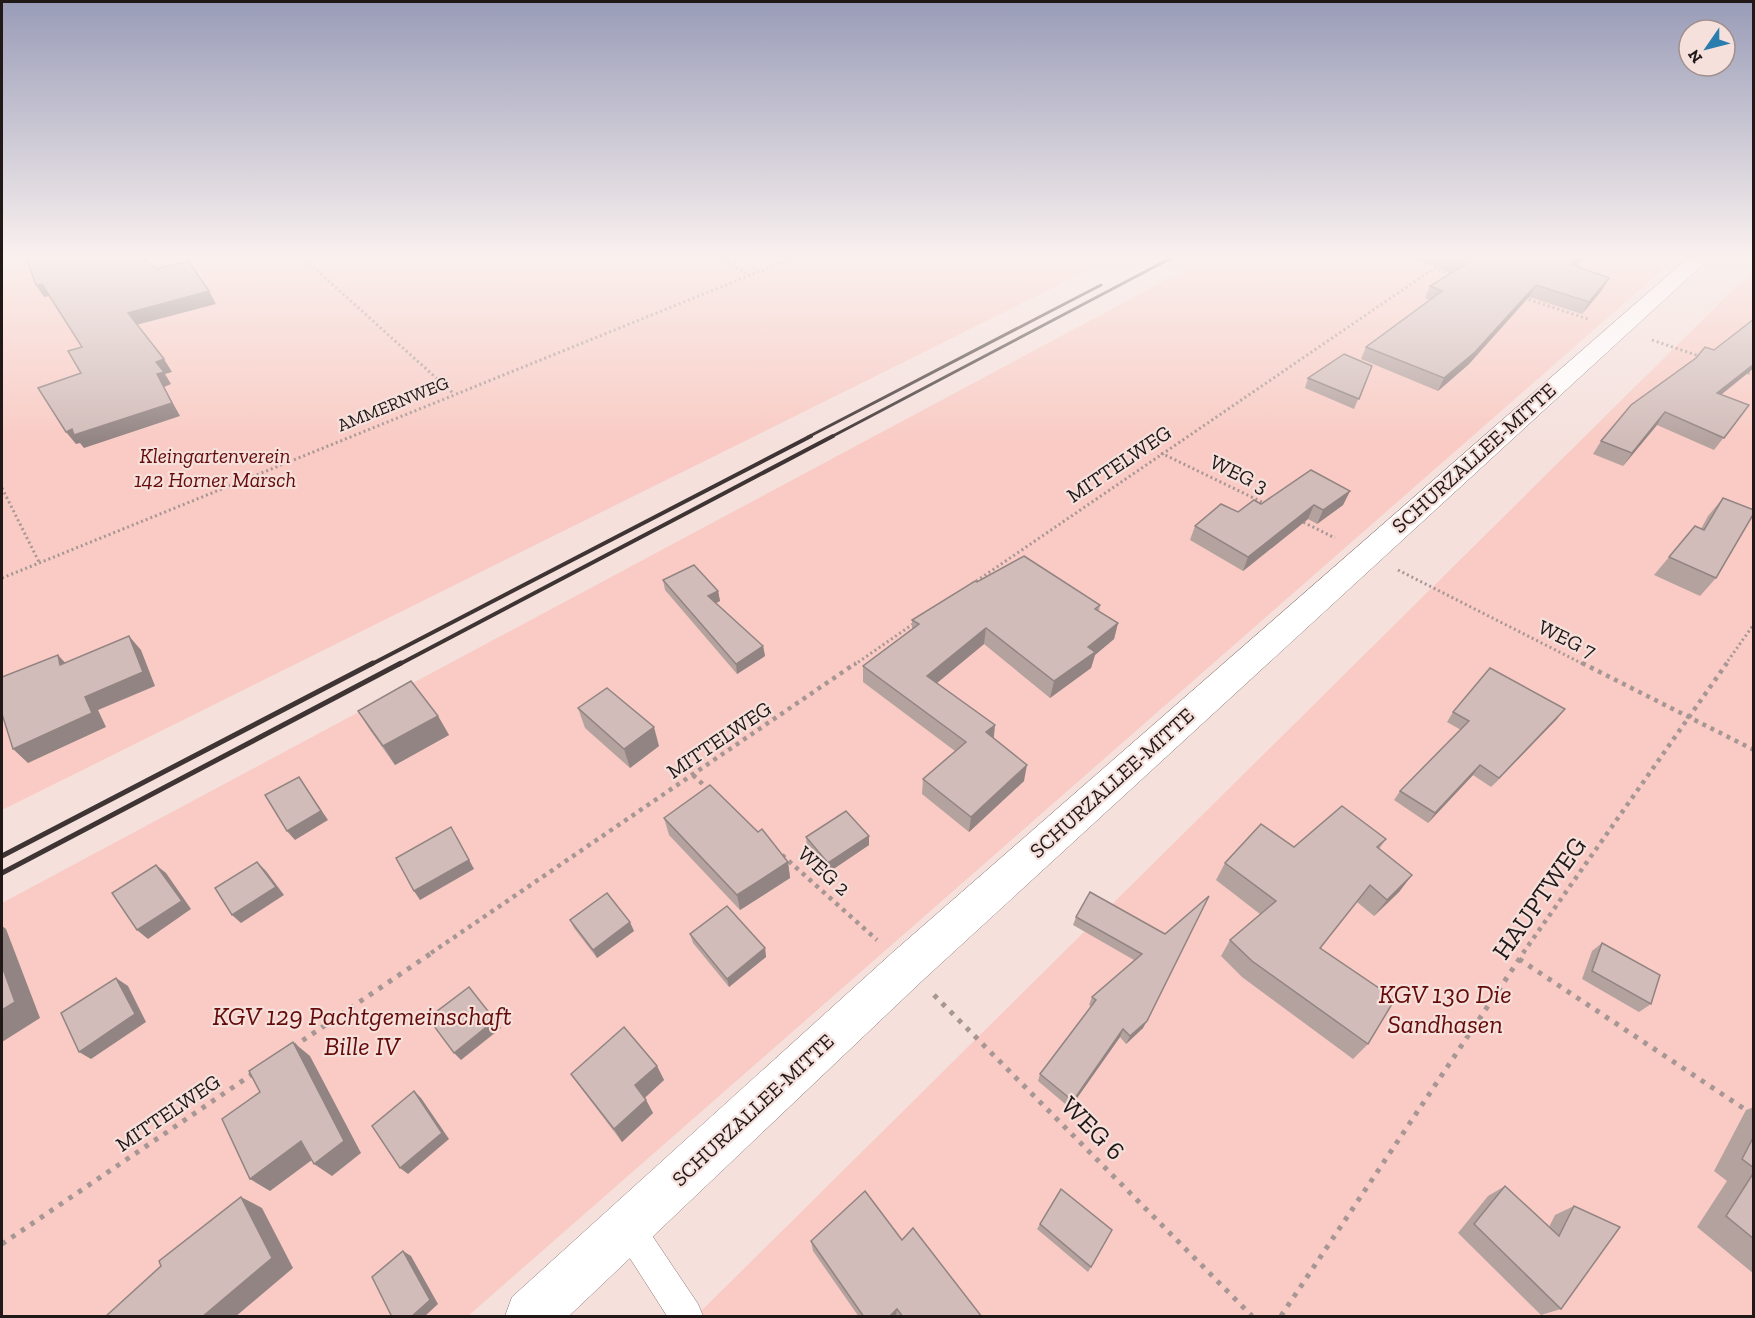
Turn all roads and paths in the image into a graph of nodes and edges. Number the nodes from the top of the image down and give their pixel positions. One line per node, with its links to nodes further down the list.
1 (370, 319): 11 (path)
2 (642, 319): 11 (path, AMMERNWEG)
3 (1359, 319): 12 (path, MITTELWEG)
4 (1585, 319): 6 (path)
5 (1629, 319): 6 (street, SCHURZALLEE-MITTE)
6 (1617, 329): 16 (street, SCHURZALLEE-MITTE)
7 (1672, 346): 8 (path)
8 (1703, 357)
9 (1733, 368): 10 (path)
10 (1754, 375)
11 (454, 394): 17 (path, AMMERNWEG)
12 (1161, 453): 14 (path, WEG 3); 19 (path, MITTELWEG)
13 (2, 488): 17 (path)
14 (1275, 509)
15 (1296, 519): 16 (path)
16 (1368, 554): 22 (path, WEG 7); 28 (street, SCHURZALLEE-MITTE)
17 (39, 562): 18 (path, AMMERNWEG)
18 (2, 578)
19 (966, 587)
20 (917, 621): 24 (path, MITTELWEG)
21 (1754, 624): 22 (path, HAUPTWEG)
22 (1690, 717): 23 (path, WEG 7); 27 (path, HAUPTWEG)
23 (1754, 750)
24 (693, 776): 25 (path); 29 (path, MITTELWEG)
25 (711, 791)
26 (773, 847): 28 (path, WEG 2)
27 (1519, 959): 31 (path); 37 (path, HAUPTWEG)
28 (907, 967): 32 (street, SCHURZALLEE-MITTE); 36 (path, WEG 6)
29 (288, 1050)
30 (258, 1070): 33 (path, MITTELWEG)
31 (1746, 1110)
32 (628, 1227): 34 (street, SCHURZALLEE-MITTE); 35 (lane)
33 (2, 1244)
34 (531, 1317)
35 (686, 1317)
36 (1252, 1317)
37 (1281, 1317)

